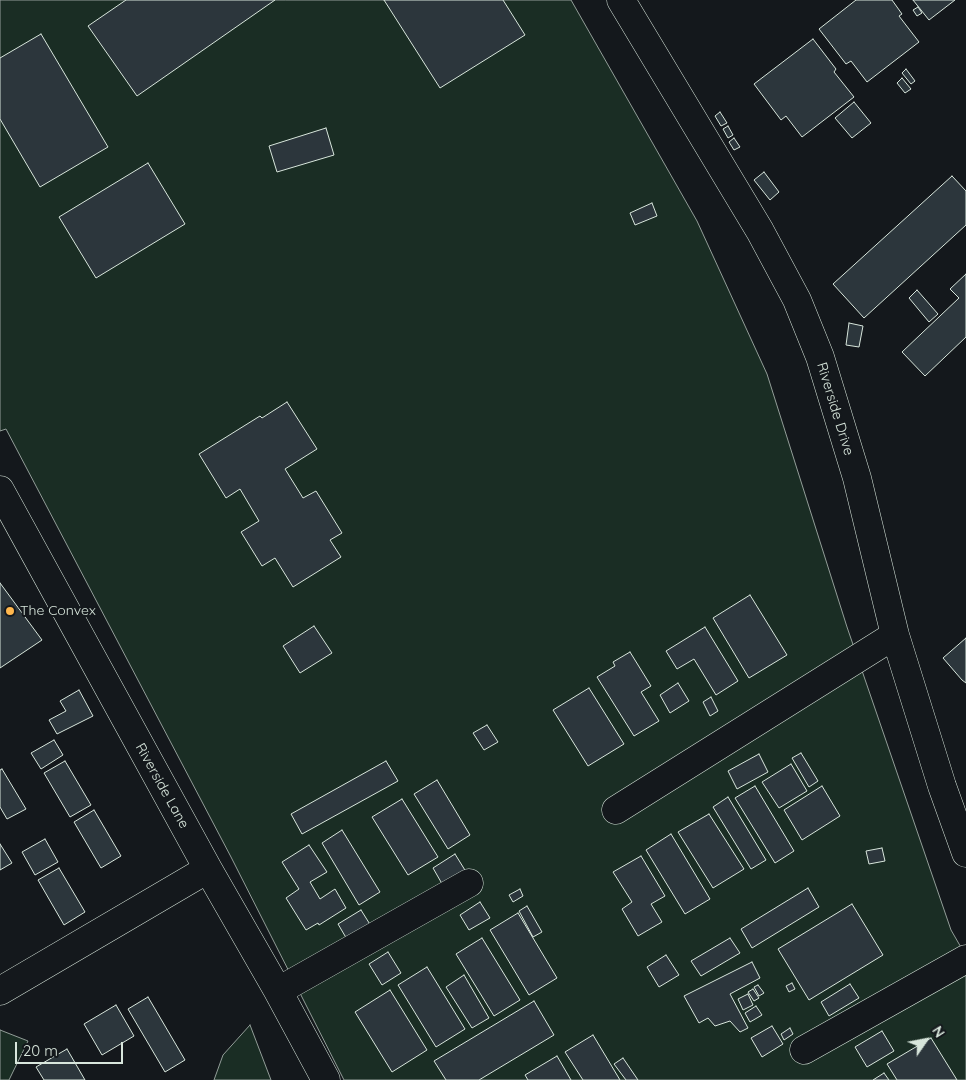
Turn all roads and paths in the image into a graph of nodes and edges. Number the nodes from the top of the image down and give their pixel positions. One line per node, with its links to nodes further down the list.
1 (621, 0): 3 (street, Riverside Drive)
2 (0, 490): 6 (street, Riverside Lane)
3 (895, 635): 4 (street); 5 (street, Riverside Drive)
4 (616, 810)
5 (966, 853)
6 (208, 869): 9 (street); 10 (street, Riverside Lane)
7 (469, 884): 10 (street)
8 (966, 959): 11 (street)
9 (0, 991)
10 (278, 991): 12 (street, Riverside Lane)
11 (804, 1050)
12 (326, 1080)

